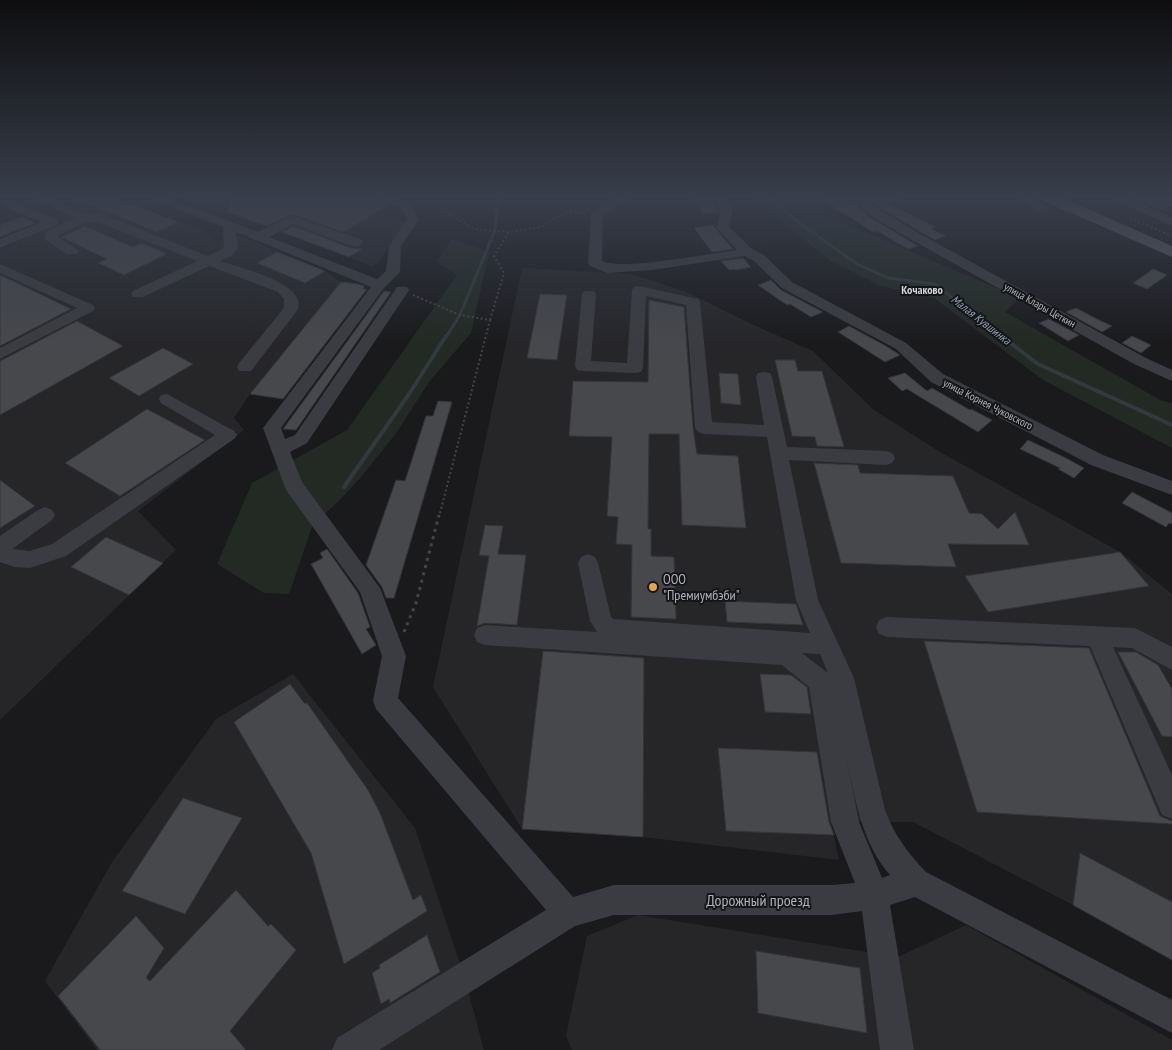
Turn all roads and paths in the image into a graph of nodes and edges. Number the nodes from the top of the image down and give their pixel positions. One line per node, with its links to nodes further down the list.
1 (64, 247): 11 (street)
2 (173, 247): 14 (street)
3 (231, 247): 14 (street)
4 (284, 247): 16 (street)
5 (395, 247): 16 (street)
6 (500, 247): 20 (path)
7 (595, 247): 12 (street)
8 (741, 247): 12 (street, улица Корнея Чуковского)
9 (934, 247): 24 (street, улица Клары Цеткин)
10 (1159, 247): 13 (main road)
11 (72, 252)
12 (746, 252): 29 (street, улица Корнея Чуковского)
13 (1172, 252)
14 (208, 261): 18 (street); 22 (street)
15 (0, 268): 21 (street)
16 (379, 285): 27 (street)
17 (402, 290): 20 (path); 27 (street)
18 (138, 294)
19 (589, 294): 26 (street)
20 (490, 320): 37 (path)
21 (0, 354)
22 (245, 367)
23 (764, 376): 26 (street)
24 (1172, 376)
25 (167, 399): 31 (street)
26 (776, 442): 28 (street); 36 (street)
27 (280, 449): 37 (street)
28 (886, 458)
29 (1172, 488)
30 (44, 515): 31 (street)
31 (3, 556)
32 (588, 563): 36 (street)
33 (887, 628): 35 (street)
34 (485, 635): 41 (street)
35 (1097, 636): 38 (street); 39 (street)
36 (826, 644): 40 (street)
37 (394, 656): 42 (street)
38 (1172, 659)
39 (1172, 805)
40 (916, 882): 41 (street, Дорожный проезд); 43 (street)
41 (874, 895): 42 (street, Дорожный проезд); 45 (street)
42 (568, 913): 44 (street, Дорожный проезд)
43 (1172, 1017)
44 (349, 1050)
45 (897, 1050)

